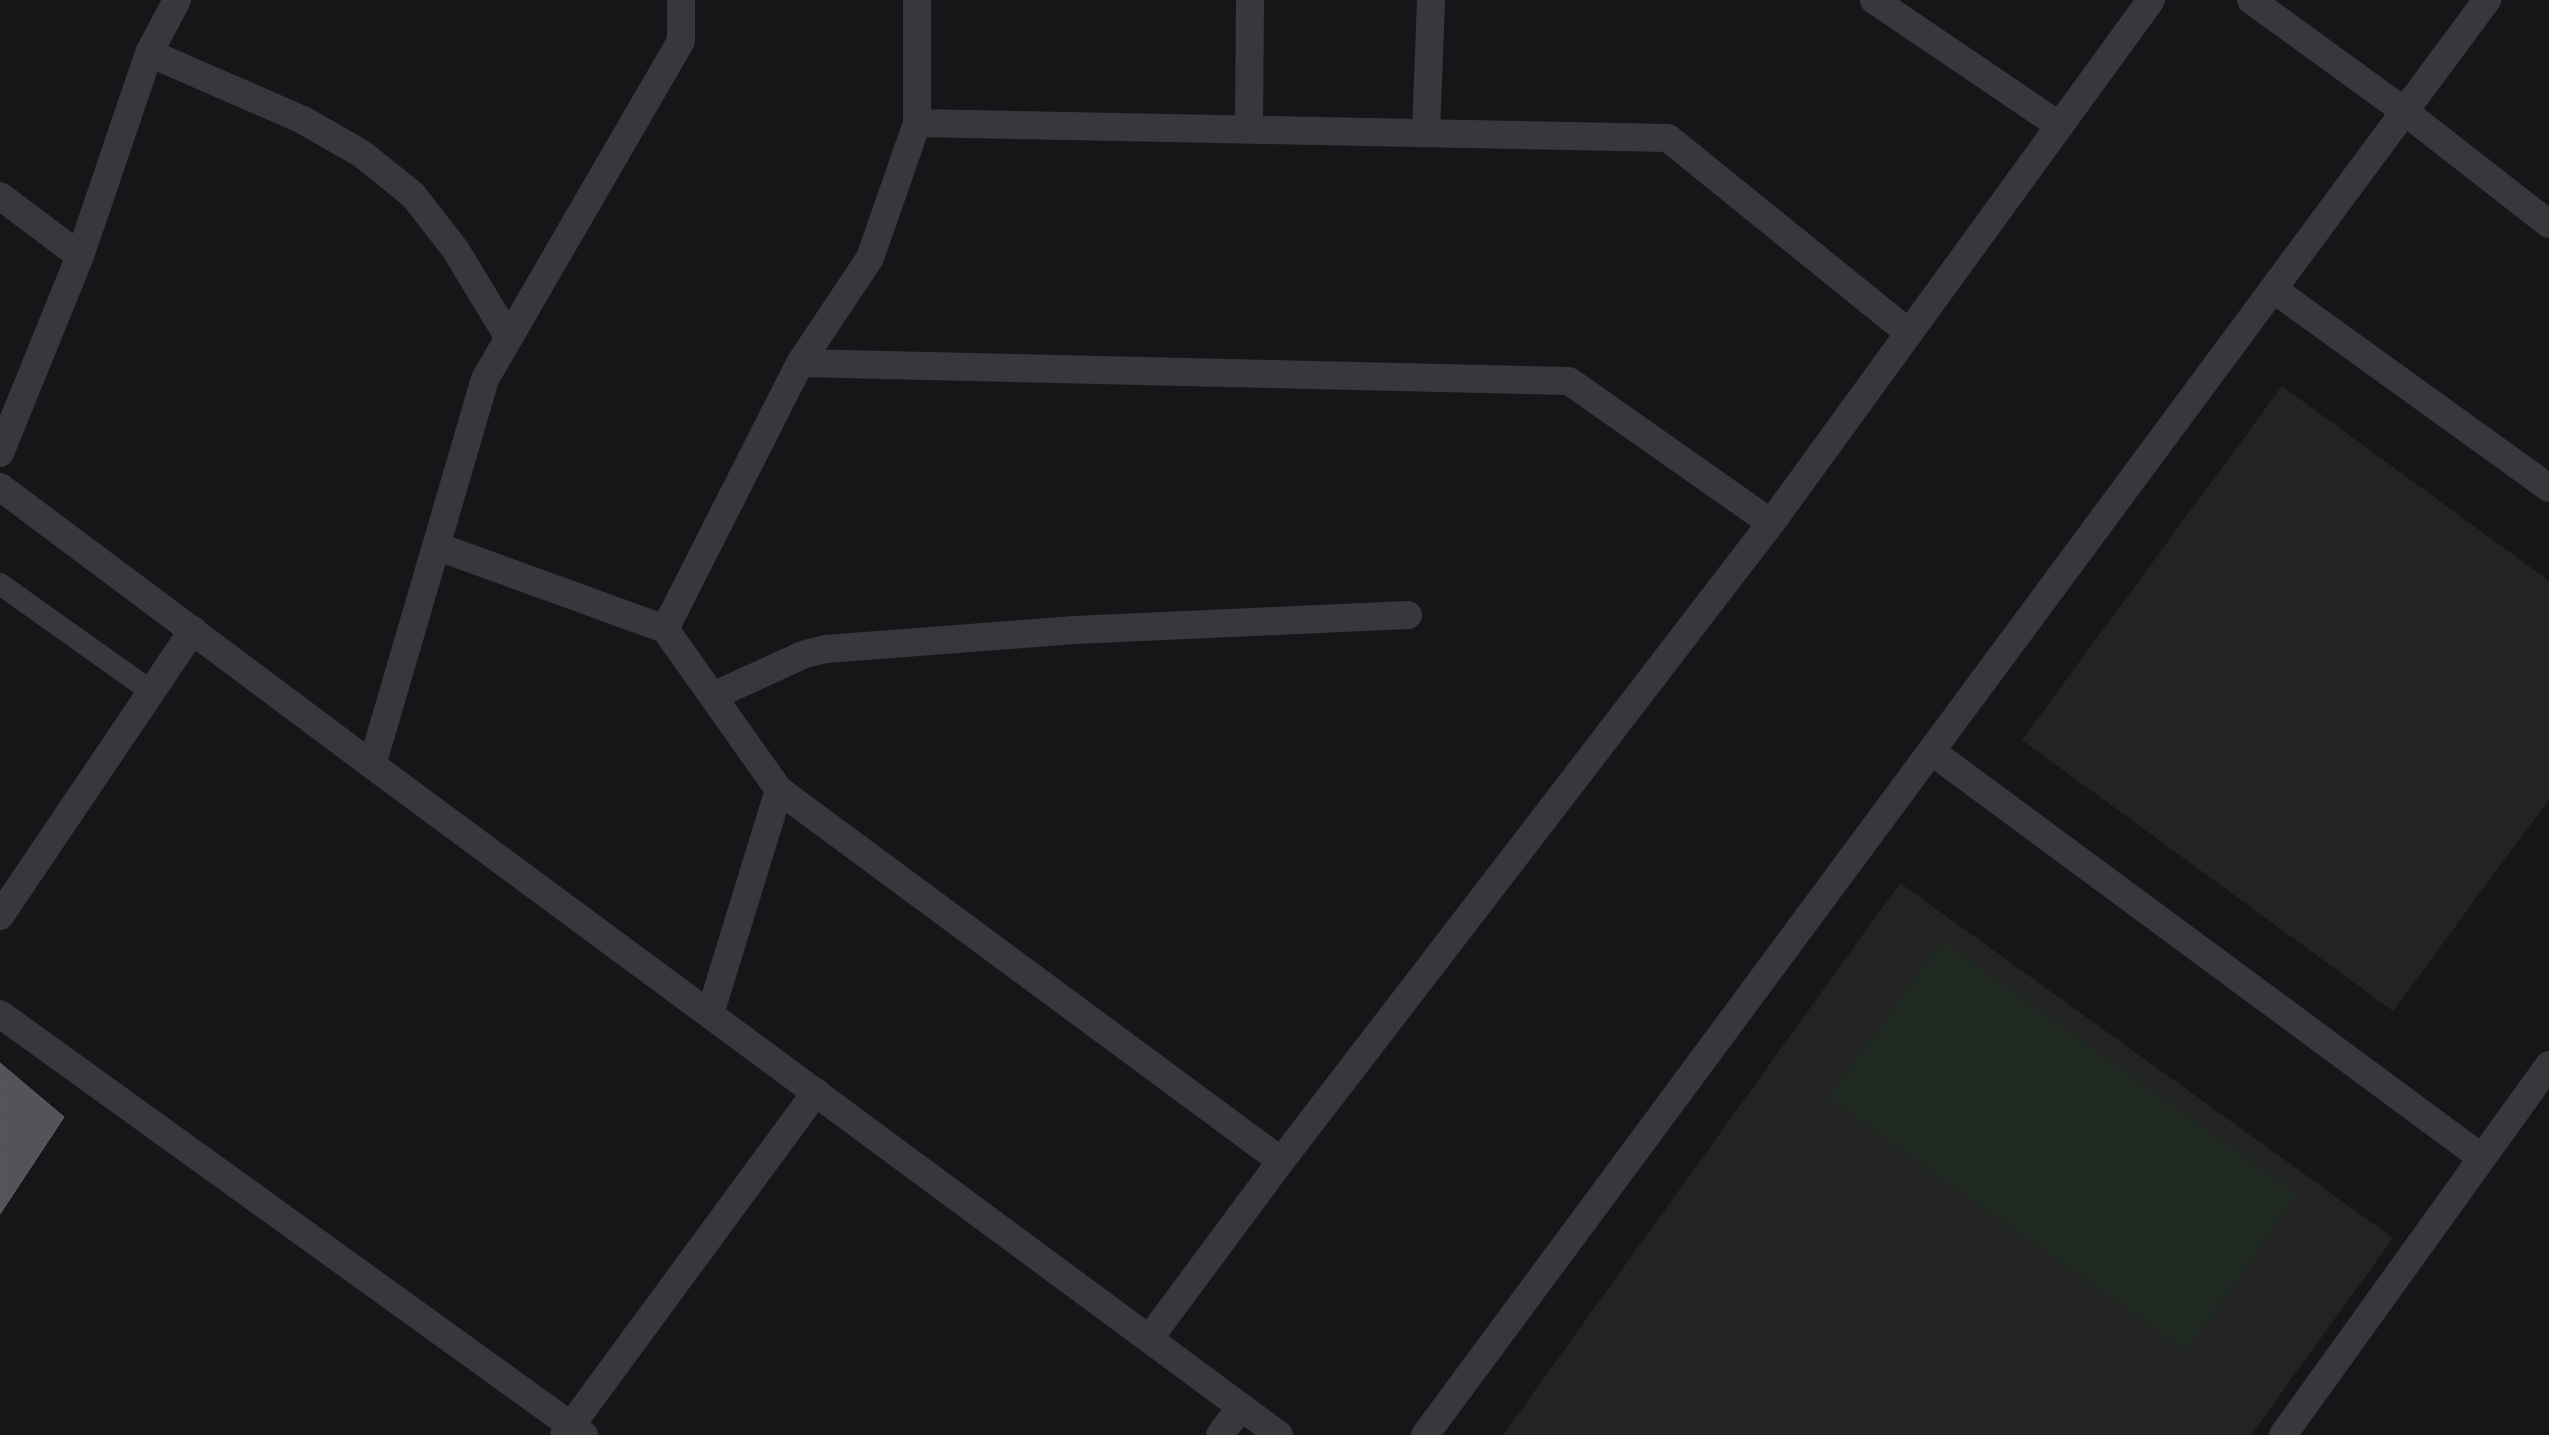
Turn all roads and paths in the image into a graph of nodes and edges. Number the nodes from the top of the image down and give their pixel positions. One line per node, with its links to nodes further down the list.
1 (177, 0): 10 (street)
2 (681, 0): 21 (street)
3 (917, 0): 12 (street)
4 (1250, 0): 14 (street)
5 (1431, 0): 15 (street)
6 (1874, 0): 13 (street)
7 (2151, 0): 13 (street)
8 (2251, 0): 11 (street)
9 (2487, 0): 11 (street)
10 (149, 53): 18 (street); 21 (street)
11 (2404, 111): 17 (street); 19 (street)
12 (917, 123): 14 (street); 22 (street)
13 (2060, 126): 20 (street)
14 (1249, 130): 15 (street)
15 (1426, 133): 20 (street)
16 (0, 196): 18 (street)
17 (2549, 224)
18 (80, 256): 23 (street)
19 (2273, 289): 25 (street); 34 (street)
20 (1909, 333): 26 (street)
21 (509, 338): 27 (street)
22 (800, 364): 26 (street); 30 (street)
23 (0, 454)
24 (0, 487): 31 (street)
25 (2549, 488)
26 (1771, 523): 43 (street)
27 (436, 546): 30 (street); 35 (street)
28 (0, 584): 32 (lane)
29 (1408, 615): 33 (street)
30 (665, 628): 33 (street)
31 (194, 630): 32 (street); 35 (street)
32 (152, 692): 37 (street)
33 (713, 696): 36 (street)
34 (1931, 750): 42 (street); 49 (street)
35 (372, 765): 39 (street)
36 (779, 790): 39 (street); 43 (street)
37 (0, 916)
38 (0, 1014): 46 (street)
39 (710, 1014): 41 (street)
40 (2549, 1065): 42 (street)
41 (816, 1092): 44 (street); 46 (street)
42 (2482, 1158): 50 (street)
43 (1281, 1161): 44 (street)
44 (1149, 1339): 45 (street)
45 (1241, 1407): 47 (street); 48 (street)
46 (573, 1432)
47 (1220, 1435)
48 (1280, 1435)
49 (1424, 1435)
50 (2282, 1435)

